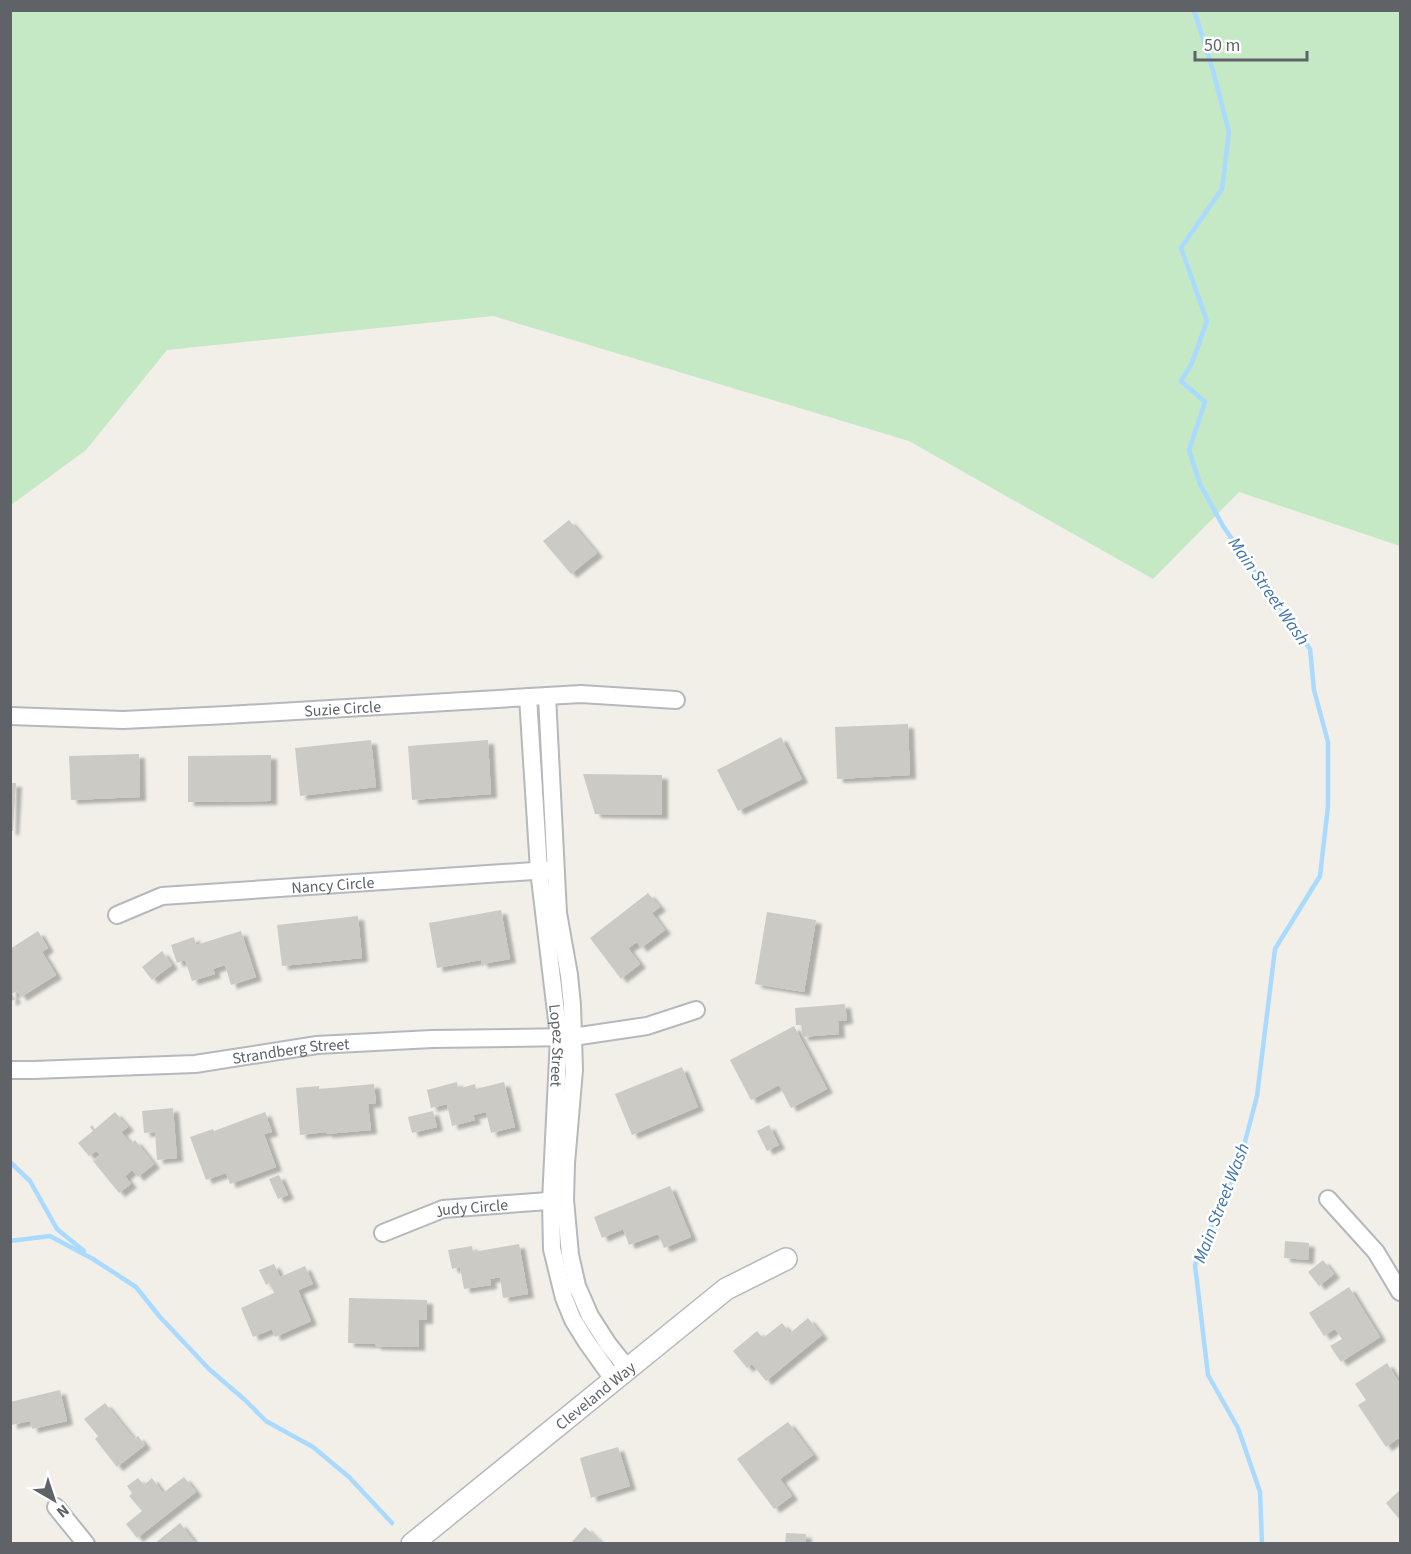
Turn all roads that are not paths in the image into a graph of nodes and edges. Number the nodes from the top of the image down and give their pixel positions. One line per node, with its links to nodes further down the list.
1 (547, 696): 2 (street, Suzie Circle); 3 (street, Suzie Circle); 5 (street, Lopez Street)
2 (528, 697): 4 (street, Suzie Circle); 5 (street, Lopez Street)
3 (675, 700)
4 (10, 716)
5 (547, 870): 6 (street, Nancy Circle); 8 (street, Lopez Street)
6 (117, 915)
7 (696, 1010): 8 (street, Strandberg Street)
8 (566, 1037): 9 (street, Strandberg Street); 11 (street, Lopez Street)
9 (10, 1070)
10 (1328, 1199): 14 (street)
11 (558, 1200): 12 (street, Judy Circle); 15 (street, Lopez Street)
12 (383, 1233)
13 (786, 1259): 15 (street, Cleveland Way)
14 (1401, 1292)
15 (620, 1374): 18 (street, Cleveland Way)
16 (56, 1507): 17 (street)
17 (86, 1544)
18 (412, 1544)

